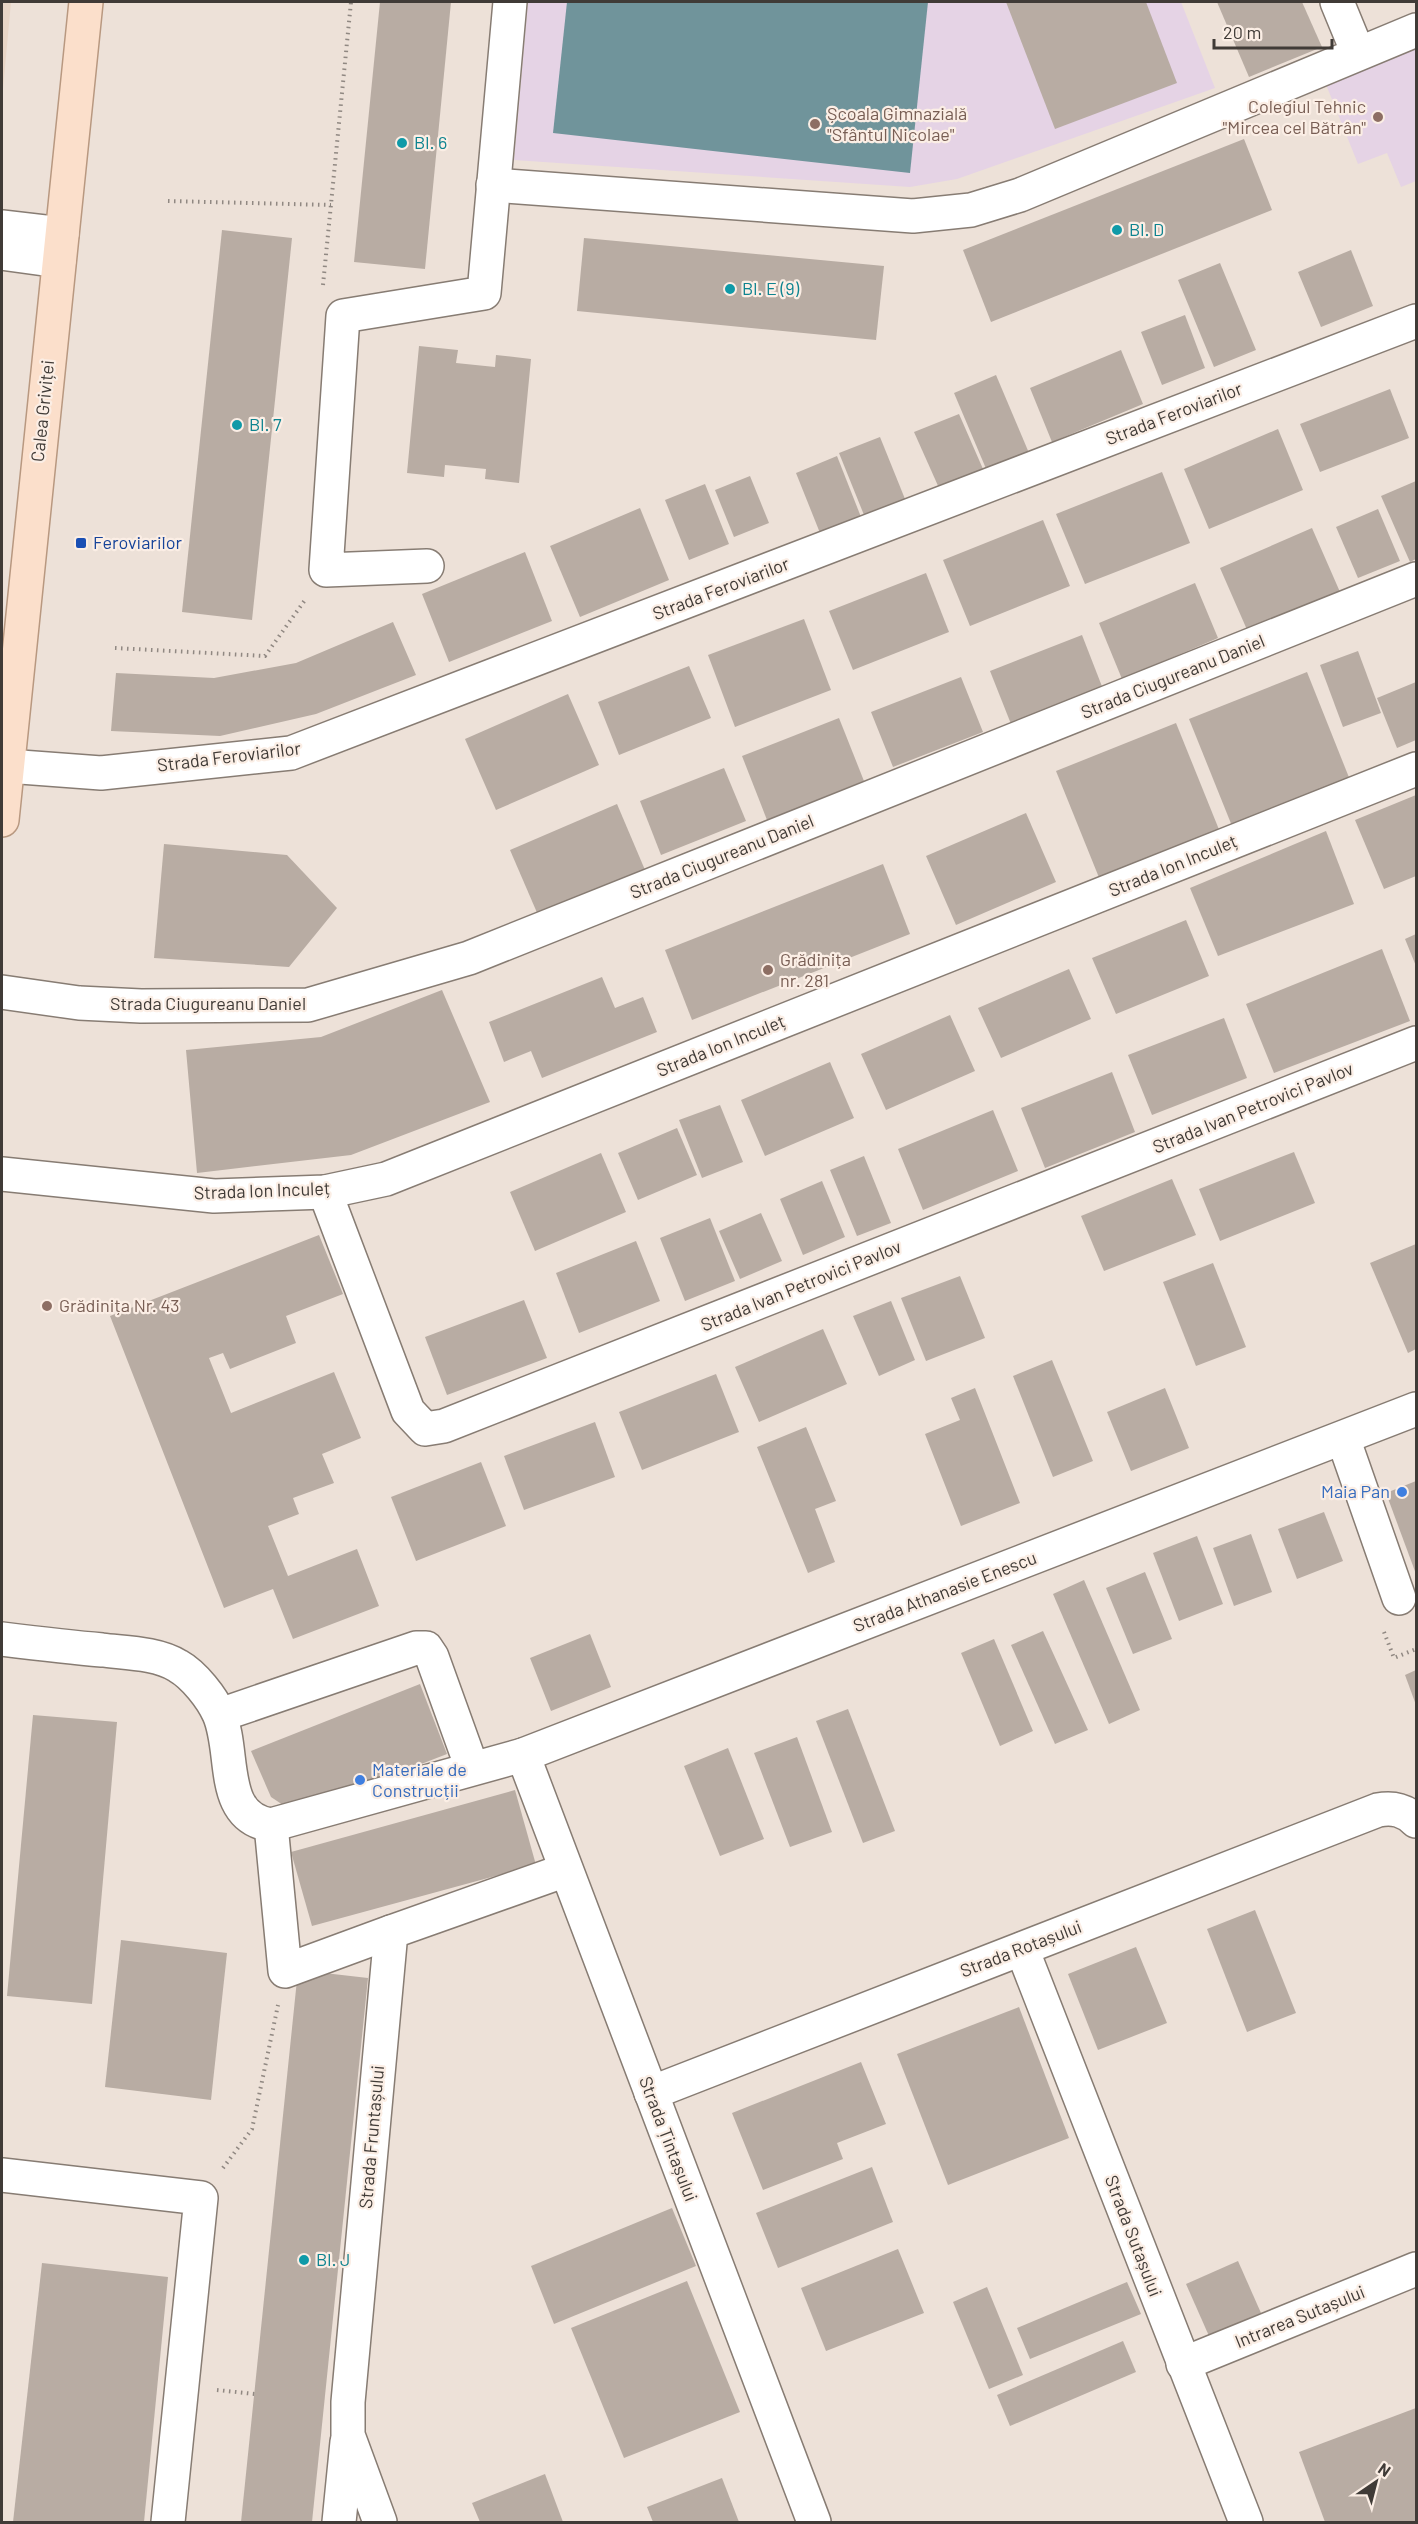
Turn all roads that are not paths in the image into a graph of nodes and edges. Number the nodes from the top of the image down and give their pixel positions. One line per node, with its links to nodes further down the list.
1 (86, 2): 8 (main road, Calea Griviței)
2 (510, 2): 6 (street)
3 (1337, 2): 5 (street)
4 (1416, 30): 5 (street)
5 (1358, 53): 6 (street)
6 (493, 185): 11 (street)
7 (2, 226): 8 (street)
8 (60, 247): 9 (street); 13 (main road, Calea Griviței)
9 (2, 253)
10 (1416, 321): 13 (street, Strada Feroviarilor)
11 (427, 566)
12 (1416, 579): 16 (street, Strada Ciugureanu Daniel)
13 (7, 766): 15 (main road, Calea Griviței)
14 (1416, 769): 19 (street, Strada Ion Inculeț)
15 (2, 820)
16 (2, 992)
17 (1416, 1044): 19 (street, Strada Ivan Petrovici Pavlov)
18 (2, 1174): 19 (street, Strada Ion Inculeț)
19 (325, 1192)
20 (1416, 1409): 21 (street, Strada Athanasie Enescu)
21 (1343, 1438): 22 (street); 25 (street, Strada Athanasie Enescu)
22 (1399, 1598)
23 (2, 1639): 24 (street)
24 (220, 1715): 26 (street); 28 (street)
25 (523, 1755): 26 (street, Strada Athanasie Enescu); 29 (street, Strada Țintașului)
26 (472, 1768): 28 (street, Strada Athanasie Enescu)
27 (1404, 1815): 31 (street, Strada Rotașului)
28 (271, 1825): 30 (street)
29 (566, 1870): 30 (street); 32 (street, Strada Țintașului)
30 (391, 1932): 36 (street, Strada Fruntașului)
31 (1022, 1949): 32 (street, Strada Rotașului); 35 (street, Strada Sutașului)
32 (651, 2093): 40 (street, Strada Țintașului)
33 (2, 2175): 37 (street)
34 (1416, 2269): 35 (street, Intrarea Sutașului)
35 (1183, 2364): 41 (street, Strada Sutașului)
36 (348, 2435): 38 (street); 39 (street, Strada Fruntașului)
37 (168, 2523)
38 (339, 2523)
39 (380, 2523)
40 (814, 2523)
41 (1246, 2523)

